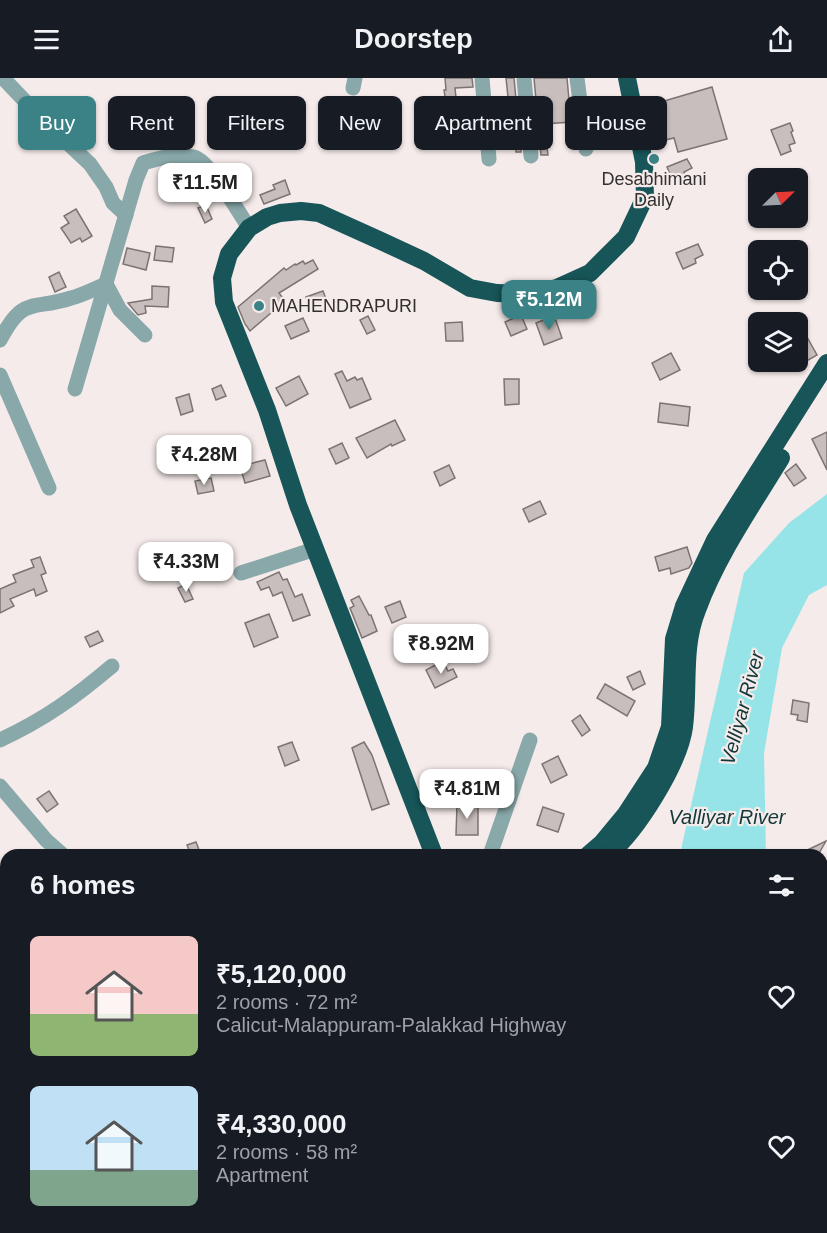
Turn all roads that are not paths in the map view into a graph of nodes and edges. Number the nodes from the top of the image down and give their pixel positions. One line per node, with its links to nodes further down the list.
1 (3, 78): 9 (street)
2 (482, 78): 8 (street)
3 (524, 78): 7 (street)
4 (577, 78): 6 (street)
5 (627, 78): 10 (highway)
6 (579, 96)
7 (531, 156)
8 (489, 159)
9 (126, 215): 10 (street); 11 (street)
10 (249, 228): 19 (highway)
11 (106, 284): 12 (street); 13 (street); 17 (street)
12 (145, 334)
13 (0, 340)
14 (827, 363): 28 (highway)
15 (0, 375): 18 (street)
16 (827, 386): 29 (highway)
17 (75, 390)
18 (49, 488)
19 (315, 549): 20 (street); 26 (highway)
20 (241, 573)
21 (111, 666): 22 (street)
22 (0, 740)
23 (530, 740): 27 (street)
24 (0, 786): 25 (street)
25 (56, 849)
26 (432, 849)
27 (492, 849)
28 (595, 849)
29 (613, 849)

